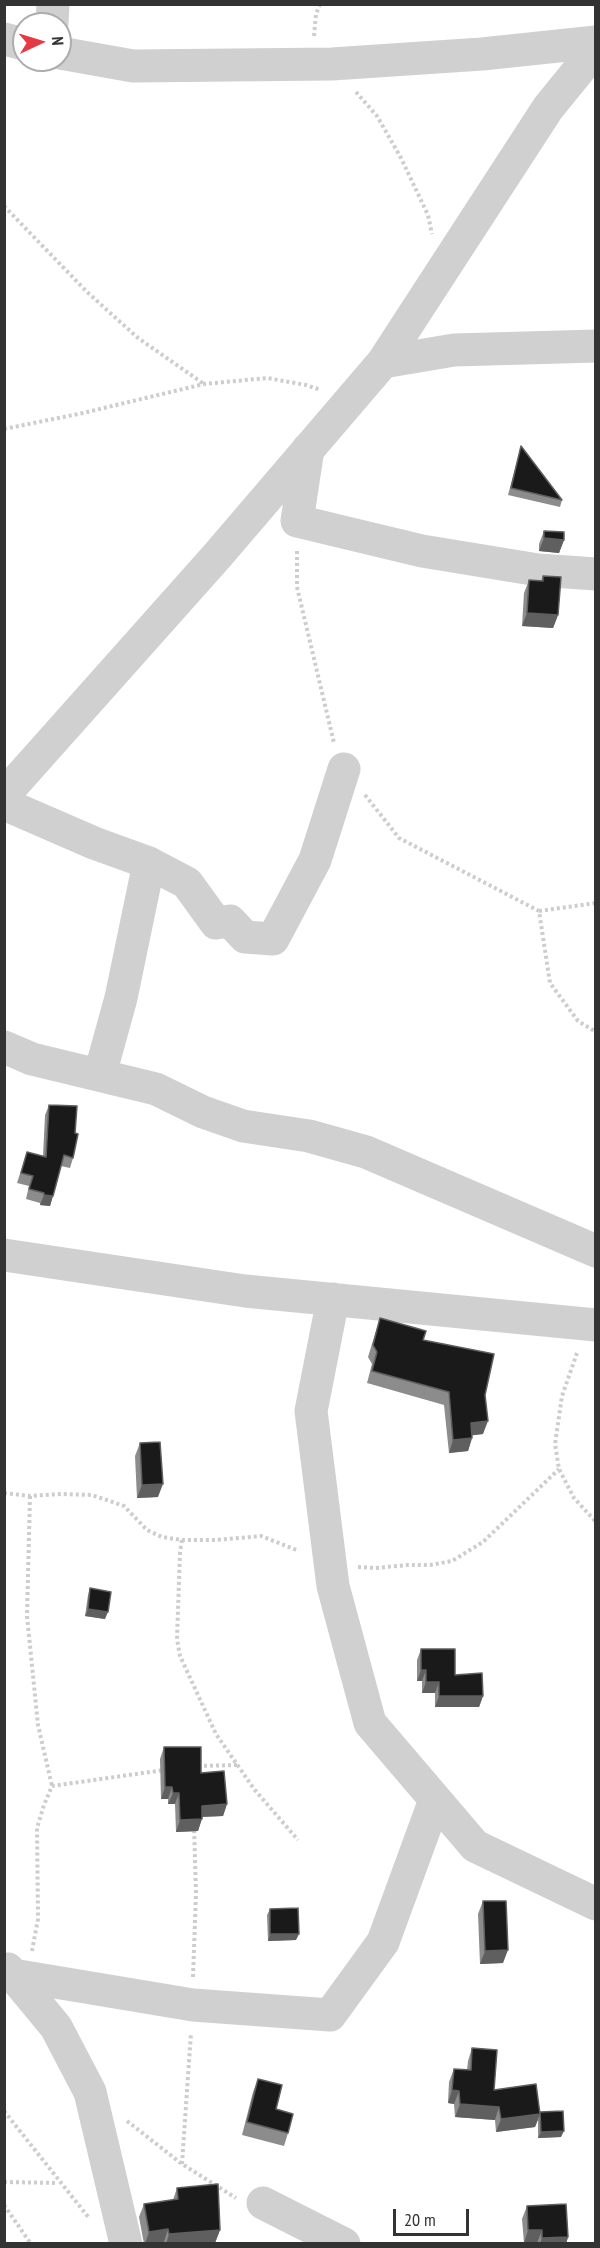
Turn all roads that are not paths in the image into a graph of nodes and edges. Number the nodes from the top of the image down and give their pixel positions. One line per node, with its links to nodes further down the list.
1 (596, 42): 3 (street)
2 (596, 49): 5 (street)
3 (72, 56)
4 (596, 346): 5 (street)
5 (383, 362): 6 (street)
6 (308, 449): 7 (street); 9 (street)
7 (596, 574)
8 (344, 769): 11 (street)
9 (4, 795)
10 (4, 804): 11 (street)
11 (149, 863): 13 (street)
12 (4, 1047): 13 (street)
13 (100, 1074): 14 (street)
14 (596, 1251)
15 (4, 1255): 16 (street)
16 (333, 1299): 17 (street); 18 (street)
17 (596, 1325)
18 (435, 1800): 19 (street); 20 (street)
19 (596, 1904)
20 (14, 1977): 22 (street)
21 (254, 2203): 23 (street)
22 (126, 2244)
23 (344, 2244)

